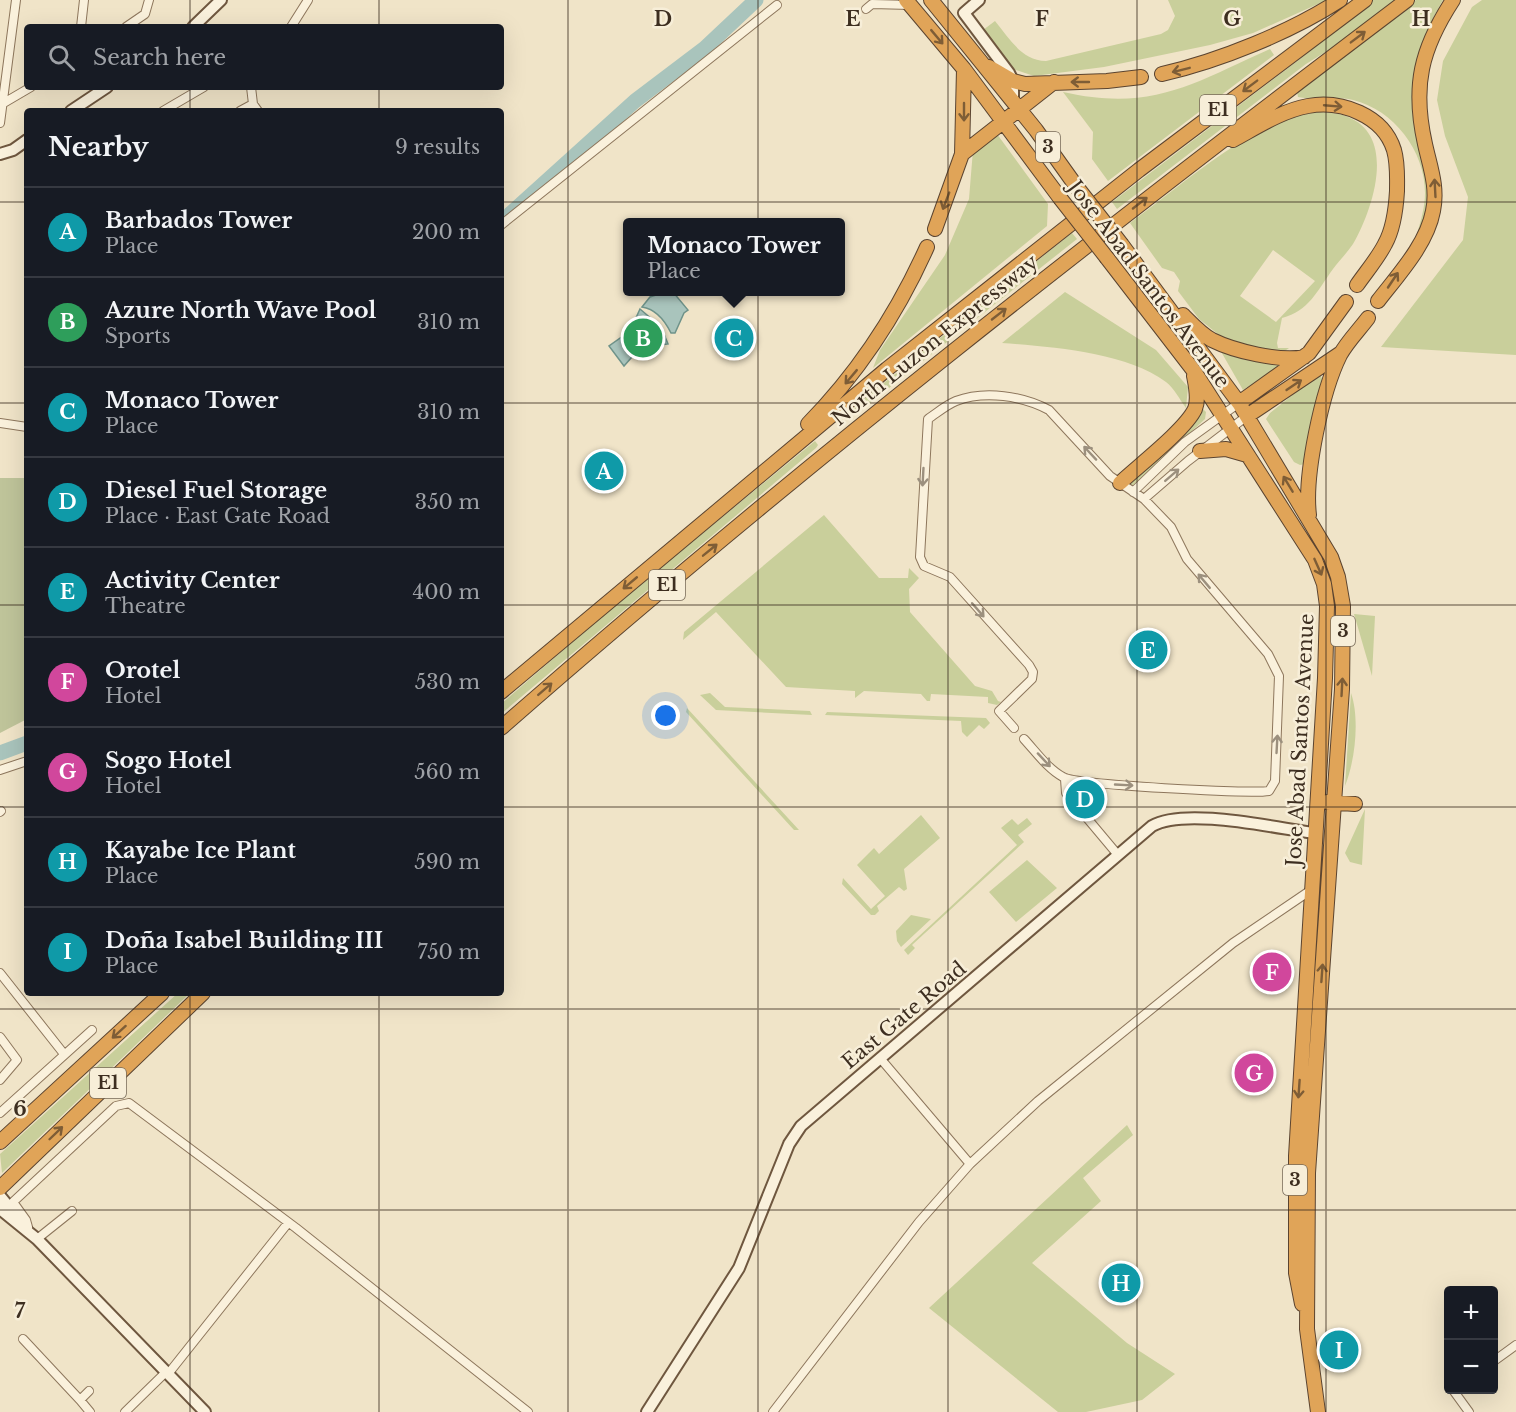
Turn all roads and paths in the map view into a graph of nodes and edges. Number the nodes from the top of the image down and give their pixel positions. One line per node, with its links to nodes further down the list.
1 (16, 0): 19 (street)
2 (84, 0): 15 (street)
3 (149, 0): 16 (street)
4 (221, 0): 17 (street)
5 (308, 0): 18 (street)
6 (931, 0): 20 (highway, Jose Abad Santos Avenue / 3)
7 (979, 0): 23 (street)
8 (1340, 0): 22 (highway, one-way to 22)
9 (1365, 0): 61 (highway, North Luzon Expressway / E1, one-way to 61)
10 (1407, 0): 41 (highway, North Luzon Expressway / E1, one-way to 10)
11 (1453, 0): 47 (highway, one-way to 11)
12 (908, 3): 13 (street); 21 (highway, Jose Abad Santos Avenue / 3, one-way to 21)
13 (870, 4)
14 (777, 5): 42 (street)
15 (81, 24)
16 (130, 24)
17 (196, 24)
18 (293, 24)
19 (4, 51): 30 (street)
20 (981, 62): 23 (highway); 31 (highway, Jose Abad Santos Avenue / 3)
21 (964, 69): 36 (highway, Jose Abad Santos Avenue / 3); 40 (highway, one-way to 40)
22 (1162, 74)
23 (1011, 77): 25 (highway); 31 (street)
24 (1142, 77): 25 (highway, one-way to 25)
25 (1054, 82): 31 (highway)
26 (27, 90): 30 (street)
27 (102, 90): 33 (street)
28 (199, 90): 34 (street)
29 (252, 90): 32 (street)
30 (2, 104): 35 (street)
31 (1016, 105): 36 (highway); 46 (highway, Jose Abad Santos Avenue / 3, bridge)
32 (256, 107)
33 (75, 108)
34 (168, 108)
35 (0, 116): 37 (street)
36 (1003, 121): 40 (highway); 52 (highway, Jose Abad Santos Avenue / 3, bridge)
37 (0, 123)
38 (24, 142): 39 (street)
39 (0, 154)
40 (962, 154): 43 (highway, one-way to 43)
41 (1185, 168): 45 (highway, one-way to 45); 68 (highway, North Luzon Expressway / E1, one-way to 41)
42 (504, 223)
43 (935, 229)
44 (927, 247): 61 (highway, one-way to 61)
45 (1357, 285)
46 (1153, 286): 51 (highway); 53 (highway, Jose Abad Santos Avenue / 3)
47 (1378, 301)
48 (1346, 302): 51 (highway)
49 (1368, 318): 50 (highway)
50 (1341, 353): 55 (highway, one-way to 50); 65 (highway)
51 (1304, 357): 53 (highway)
52 (1194, 371): 54 (highway, Jose Abad Santos Avenue / 3); 62 (highway)
53 (1239, 403): 54 (street); 55 (highway, Jose Abad Santos Avenue / 3)
54 (1222, 414): 58 (highway, Jose Abad Santos Avenue / 3); 63 (street)
55 (1247, 416): 58 (street); 65 (highway, Jose Abad Santos Avenue / 3, one-way to 55)
56 (0, 423): 57 (street)
57 (24, 426)
58 (1231, 428): 59 (street); 60 (highway, Jose Abad Santos Avenue / 3)
59 (1200, 451): 60 (highway); 64 (street, one-way to 59)
60 (1247, 454): 66 (highway, Jose Abad Santos Avenue / 3, one-way to 66)
61 (758, 475): 67 (highway, North Luzon Expressway / E1, one-way to 67)
62 (1120, 483): 63 (street); 69 (street, one-way to 69)
63 (1133, 492): 64 (street)
64 (1144, 499): 73 (street, one-way to 64)
65 (1310, 521): 74 (highway, Jose Abad Santos Avenue / 3, one-way to 65)
66 (1325, 678): 74 (highway); 76 (highway, Jose Abad Santos Avenue / 3)
67 (504, 689)
68 (504, 725)
69 (1014, 728)
70 (1024, 739): 73 (street, one-way to 73)
71 (24, 762): 72 (street)
72 (0, 770)
73 (1065, 779): 77 (street)
74 (1329, 802): 75 (highway); 79 (highway); 85 (highway, Jose Abad Santos Avenue / 3, one-way to 74)
75 (1355, 804)
76 (1314, 833): 77 (street, East Gate Road); 78 (highway, Jose Abad Santos Avenue / 3)
77 (1118, 855): 88 (street, East Gate Road)
78 (1311, 890): 79 (highway, Jose Abad Santos Avenue / 3); 92 (street)
79 (1309, 949): 84 (highway, Jose Abad Santos Avenue / 3)
80 (0, 973): 87 (street)
81 (159, 996): 91 (highway, E1, one-way to 91)
82 (200, 996): 94 (highway, E1, one-way to 82)
83 (92, 1030): 87 (street)
84 (1303, 1030): 85 (highway); 93 (highway, Jose Abad Santos Avenue / 3, one-way to 93)
85 (1318, 1031): 93 (highway, Jose Abad Santos Avenue / 3)
86 (0, 1037): 89 (street)
87 (64, 1054): 90 (street)
88 (880, 1058): 92 (street); 111 (street, East Gate Road)
89 (0, 1080)
90 (0, 1113)
91 (0, 1142)
92 (970, 1164): 112 (street)
93 (1302, 1173): 113 (highway, Jose Abad Santos Avenue / 3)
94 (0, 1188)
95 (0, 1196): 99 (street)
96 (0, 1209): 99 (street)
97 (72, 1211): 99 (street)
98 (288, 1223): 99 (street); 103 (street); 110 (street)
99 (33, 1235): 103 (street)
100 (23, 1339): 106 (street)
101 (1516, 1345): 102 (street)
102 (1498, 1357)
103 (167, 1373): 108 (street); 109 (street)
104 (89, 1391): 106 (street)
105 (1456, 1394): 114 (street)
106 (80, 1400): 107 (street)
107 (90, 1412)
108 (125, 1412)
109 (205, 1412)
110 (528, 1412)
111 (647, 1412)
112 (773, 1412)
113 (1318, 1412)
114 (1469, 1412)

